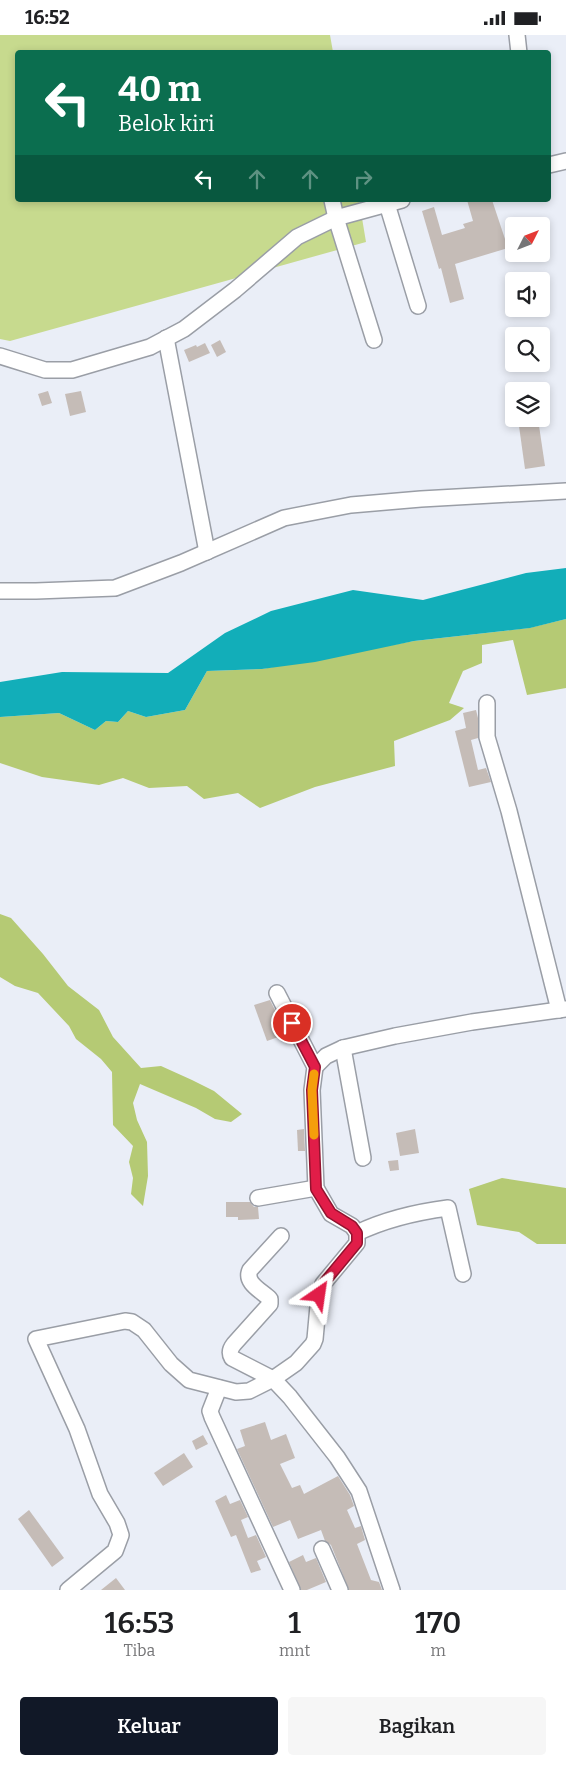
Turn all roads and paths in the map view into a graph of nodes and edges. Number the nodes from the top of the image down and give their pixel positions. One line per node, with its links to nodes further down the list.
1 (517, 35): 2 (street)
2 (519, 50)
3 (566, 161): 4 (street)
4 (551, 165)
5 (332, 202): 7 (street)
6 (395, 202): 7 (street); 8 (street)
7 (336, 218): 9 (street); 10 (street)
8 (418, 306)
9 (166, 338): 11 (street); 13 (street)
10 (374, 340)
11 (0, 356)
12 (566, 491): 13 (street)
13 (206, 553): 14 (street)
14 (0, 591)
15 (487, 703): 17 (street)
16 (277, 993): 19 (street)
17 (563, 1010): 18 (street)
18 (343, 1049): 19 (street); 20 (street)
19 (315, 1067): 21 (street)
20 (363, 1158)
21 (316, 1189): 22 (street); 23 (street)
22 (258, 1198)
23 (357, 1233): 25 (street); 26 (street)
24 (281, 1237): 26 (street)
25 (462, 1274)
26 (273, 1379): 27 (street); 32 (street)
27 (219, 1387): 29 (street); 30 (street)
28 (322, 1549): 31 (street)
29 (68, 1590)
30 (292, 1590)
31 (340, 1590)
32 (392, 1590)

